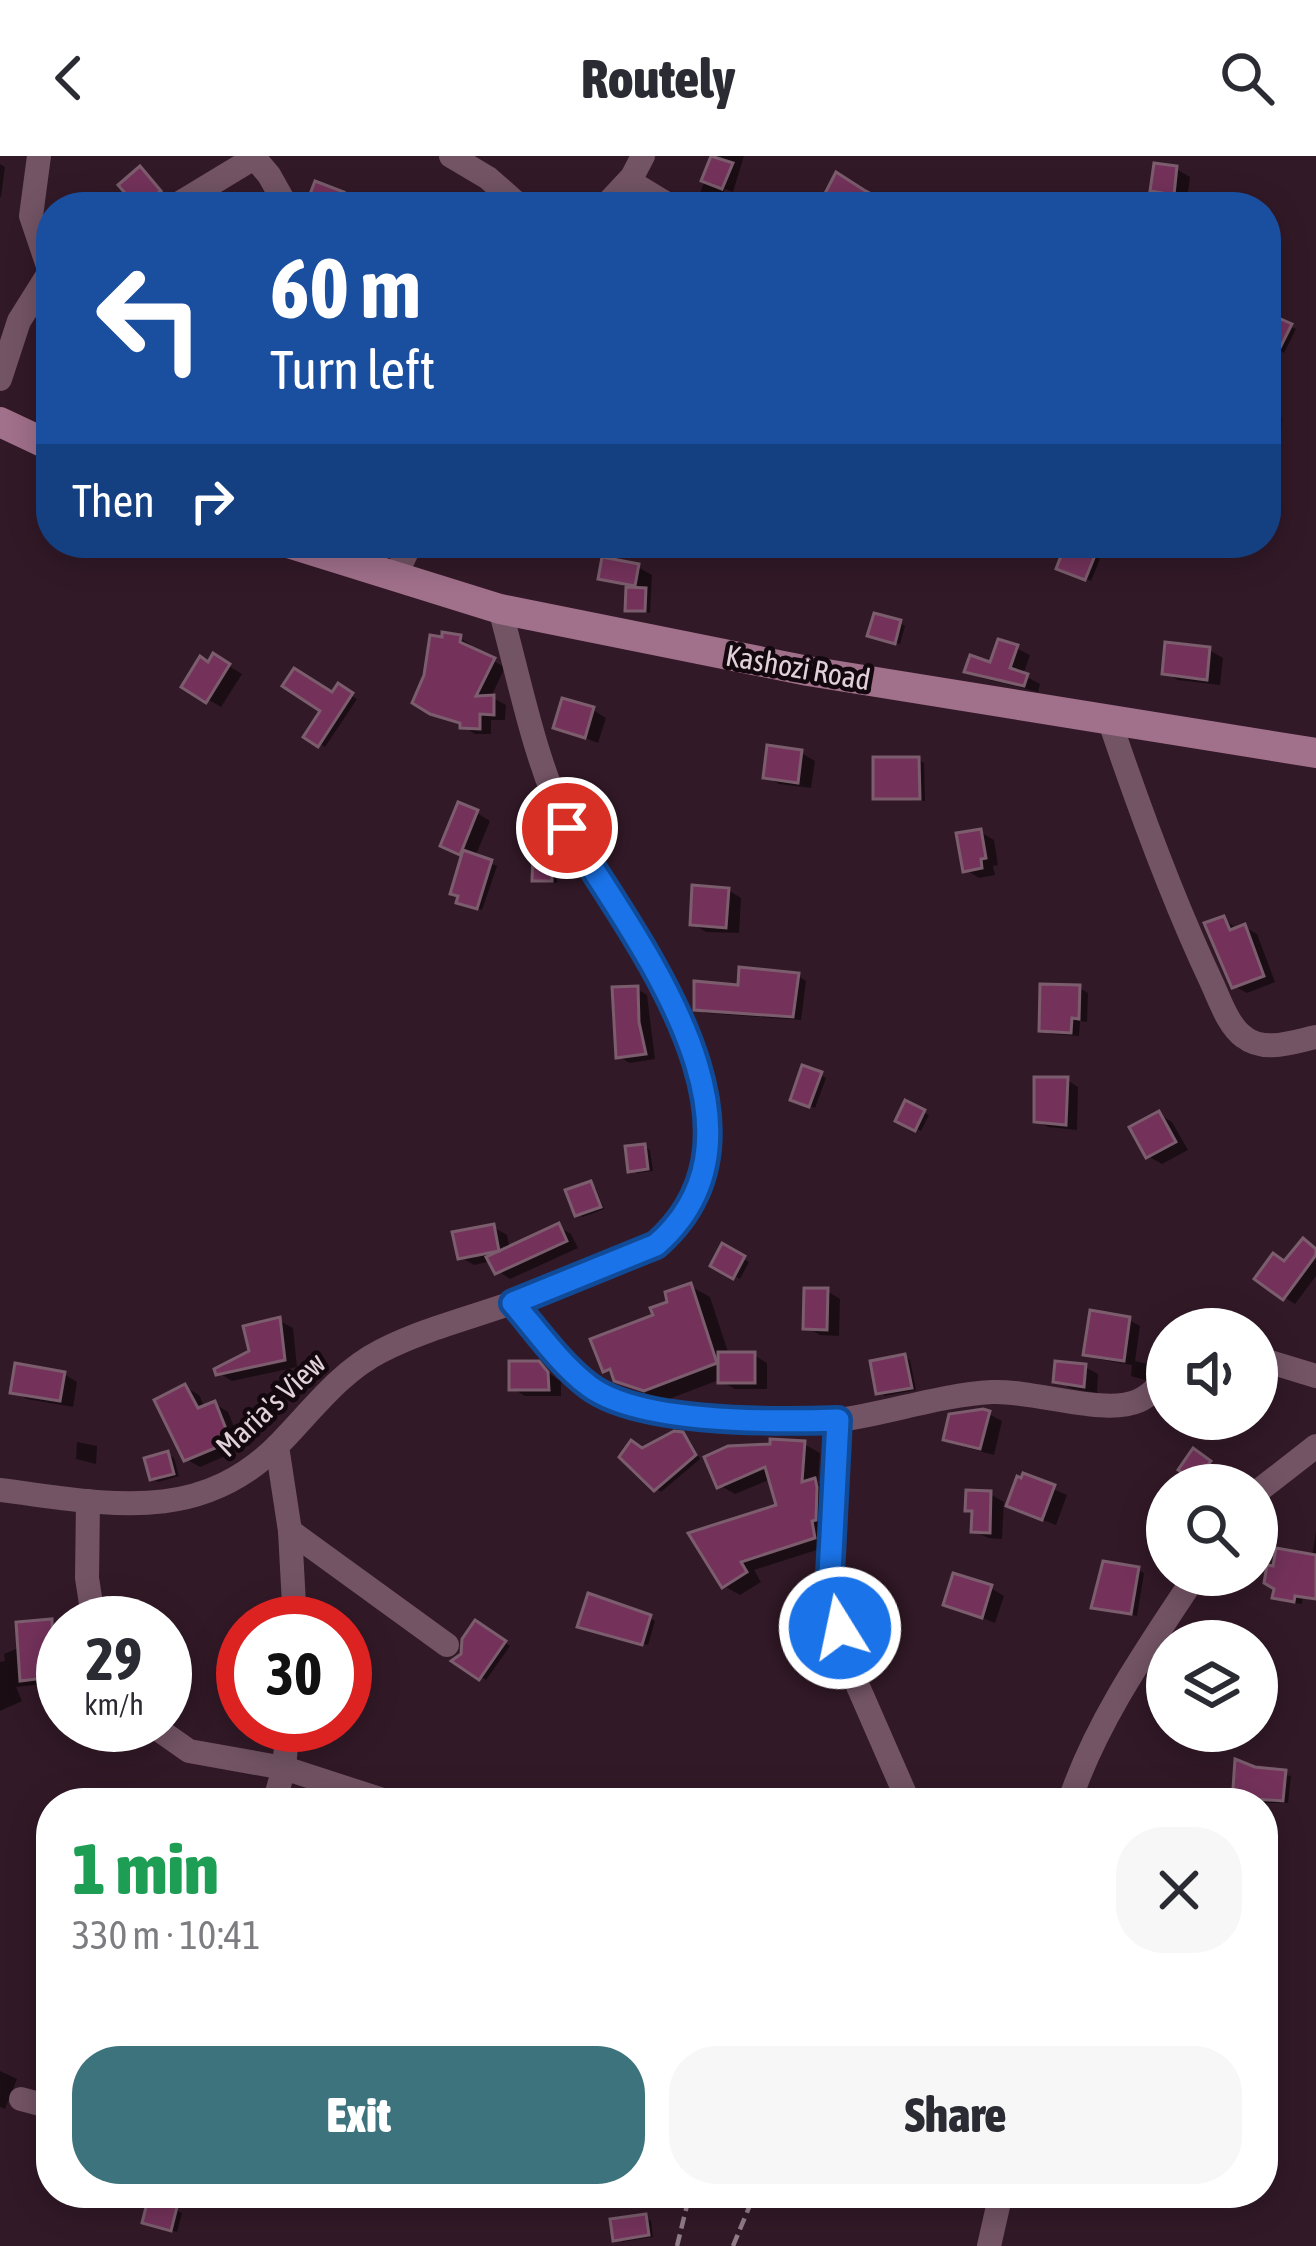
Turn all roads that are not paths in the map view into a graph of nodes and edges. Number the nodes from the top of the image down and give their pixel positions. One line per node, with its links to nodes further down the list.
1 (39, 156): 11 (street)
2 (451, 156): 8 (street)
3 (644, 156): 5 (street)
4 (253, 157): 6 (street); 7 (street)
5 (628, 181): 9 (street); 10 (street)
6 (197, 192)
7 (277, 192)
8 (504, 192)
9 (618, 192)
10 (647, 192)
11 (36, 230)
12 (36, 294): 13 (street)
13 (0, 380)
14 (0, 422): 15 (main road)
15 (36, 439)
16 (336, 558): 18 (main road, Kashozi Road)
17 (404, 558): 18 (street)
18 (395, 577): 19 (main road, Kashozi Road)
19 (500, 609): 20 (main road, Kashozi Road); 23 (street, Maria's View)
20 (1109, 719): 21 (main road, Kashozi Road); 22 (street)
21 (1316, 753)
22 (1316, 1037)
23 (513, 1303): 27 (street); 28 (street, Maria's View)
24 (1278, 1364): 25 (street)
25 (1316, 1376)
26 (1146, 1396): 27 (street)
27 (838, 1420): 43 (street)
28 (277, 1446): 32 (street, Maria's View); 33 (street)
29 (1316, 1446): 30 (street)
30 (1278, 1476)
31 (0, 1490): 32 (street, Maria's View)
32 (88, 1501): 34 (street)
33 (290, 1531): 35 (street); 37 (street)
34 (90, 1596)
35 (294, 1596)
36 (1183, 1596): 44 (street)
37 (447, 1645)
38 (192, 1752): 40 (street)
39 (285, 1752): 40 (street)
40 (284, 1768): 41 (street); 42 (street)
41 (278, 1788)
42 (346, 1788)
43 (902, 1788)
44 (1075, 1788)
45 (21, 2099): 46 (street)
46 (36, 2103)
47 (998, 2208): 48 (street)
48 (989, 2246)

